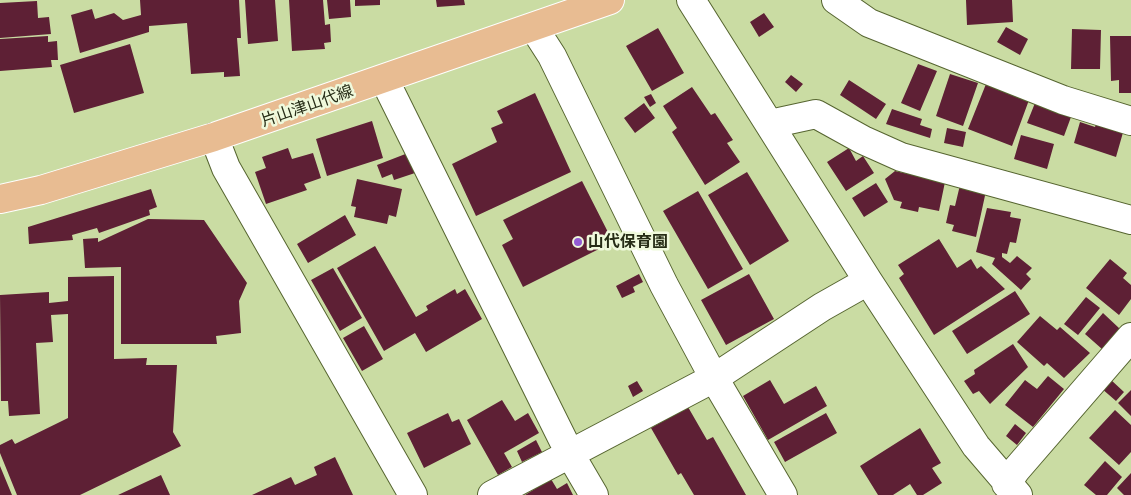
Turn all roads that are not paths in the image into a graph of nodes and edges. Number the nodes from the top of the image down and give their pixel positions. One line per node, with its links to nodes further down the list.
1 (610, 0): 4 (main road, 片山津山代線)
2 (690, 0): 7 (street)
3 (836, 0): 6 (street)
4 (534, 28): 5 (main road, 片山津山代線); 13 (street)
5 (384, 79): 8 (main road, 片山津山代線); 14 (street)
6 (1131, 121)
7 (770, 124): 10 (street); 11 (street)
8 (214, 137): 9 (main road, 片山津山代線); 16 (street)
9 (0, 199)
10 (1131, 220)
11 (868, 280): 13 (street); 15 (street)
12 (1131, 337): 15 (street)
13 (714, 378): 14 (street); 19 (street)
14 (570, 454): 17 (street); 18 (street)
15 (1012, 490)
16 (413, 495)
17 (492, 495)
18 (594, 495)
19 (784, 495)

